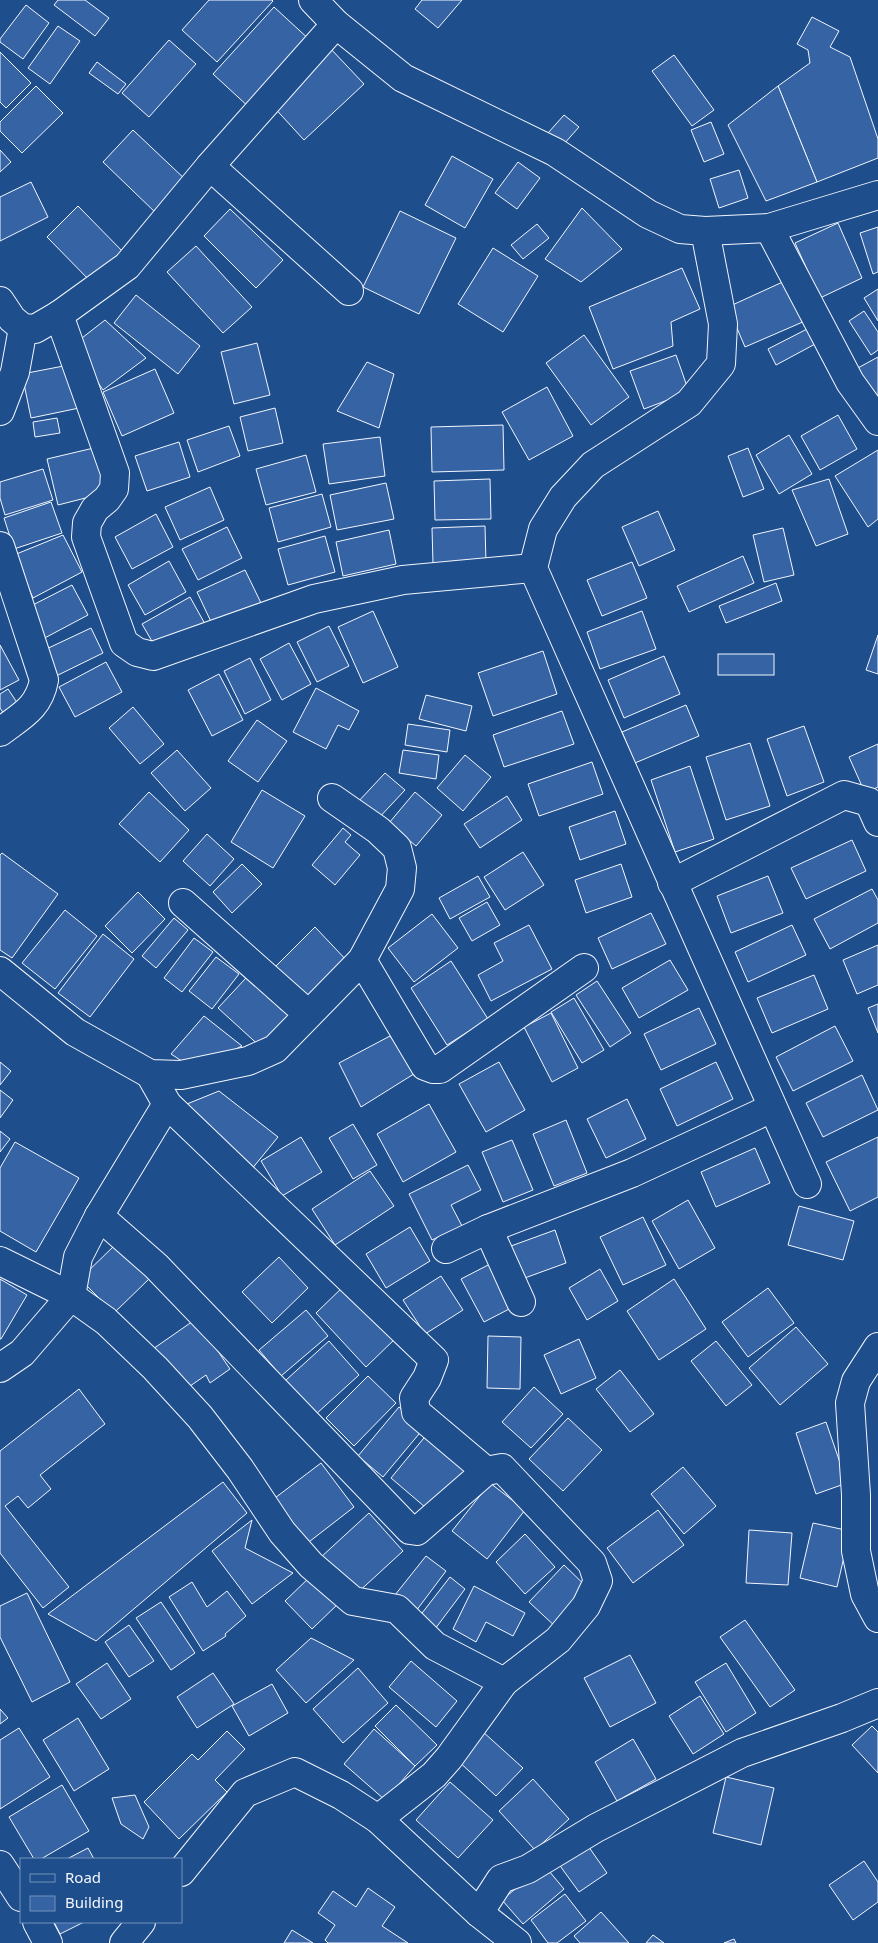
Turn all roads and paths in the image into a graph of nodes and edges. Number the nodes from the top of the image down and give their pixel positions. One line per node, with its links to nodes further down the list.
1 (313, 0): 2 (street)
2 (336, 24): 3 (street); 6 (street)
3 (210, 166): 7 (street); 9 (street)
4 (878, 195): 5 (street)
5 (769, 228): 6 (street); 12 (street)
6 (705, 231): 14 (street)
7 (349, 291)
8 (0, 301): 10 (street)
9 (59, 315): 10 (street); 14 (street)
10 (23, 328): 11 (street)
11 (0, 411)
12 (878, 421)
13 (0, 546): 15 (street)
14 (533, 568): 18 (street)
15 (0, 732)
16 (332, 798): 20 (street)
17 (878, 822): 18 (street)
18 (672, 882): 26 (street)
19 (183, 903): 23 (street)
20 (362, 960): 21 (street); 23 (street)
21 (584, 968)
22 (0, 971): 24 (street)
23 (308, 1014): 24 (street)
24 (150, 1074): 25 (street)
25 (167, 1104): 28 (street); 36 (street)
26 (772, 1108): 27 (street); 29 (street)
27 (807, 1184)
28 (99, 1216): 32 (street); 36 (street)
29 (488, 1229): 30 (street); 33 (street)
30 (446, 1249)
31 (0, 1261): 32 (street)
32 (71, 1296): 35 (street); 38 (street)
33 (521, 1302)
34 (878, 1348): 37 (street)
35 (0, 1368)
36 (486, 1471): 38 (street)
37 (878, 1618)
38 (504, 1682): 40 (street)
39 (878, 1703): 42 (street)
40 (378, 1820): 41 (street); 42 (street)
41 (182, 1871)
42 (480, 1912): 47 (street)
43 (37, 1923): 45 (street)
44 (140, 1923): 46 (street)
45 (48, 1943)
46 (124, 1943)
47 (517, 1943)

